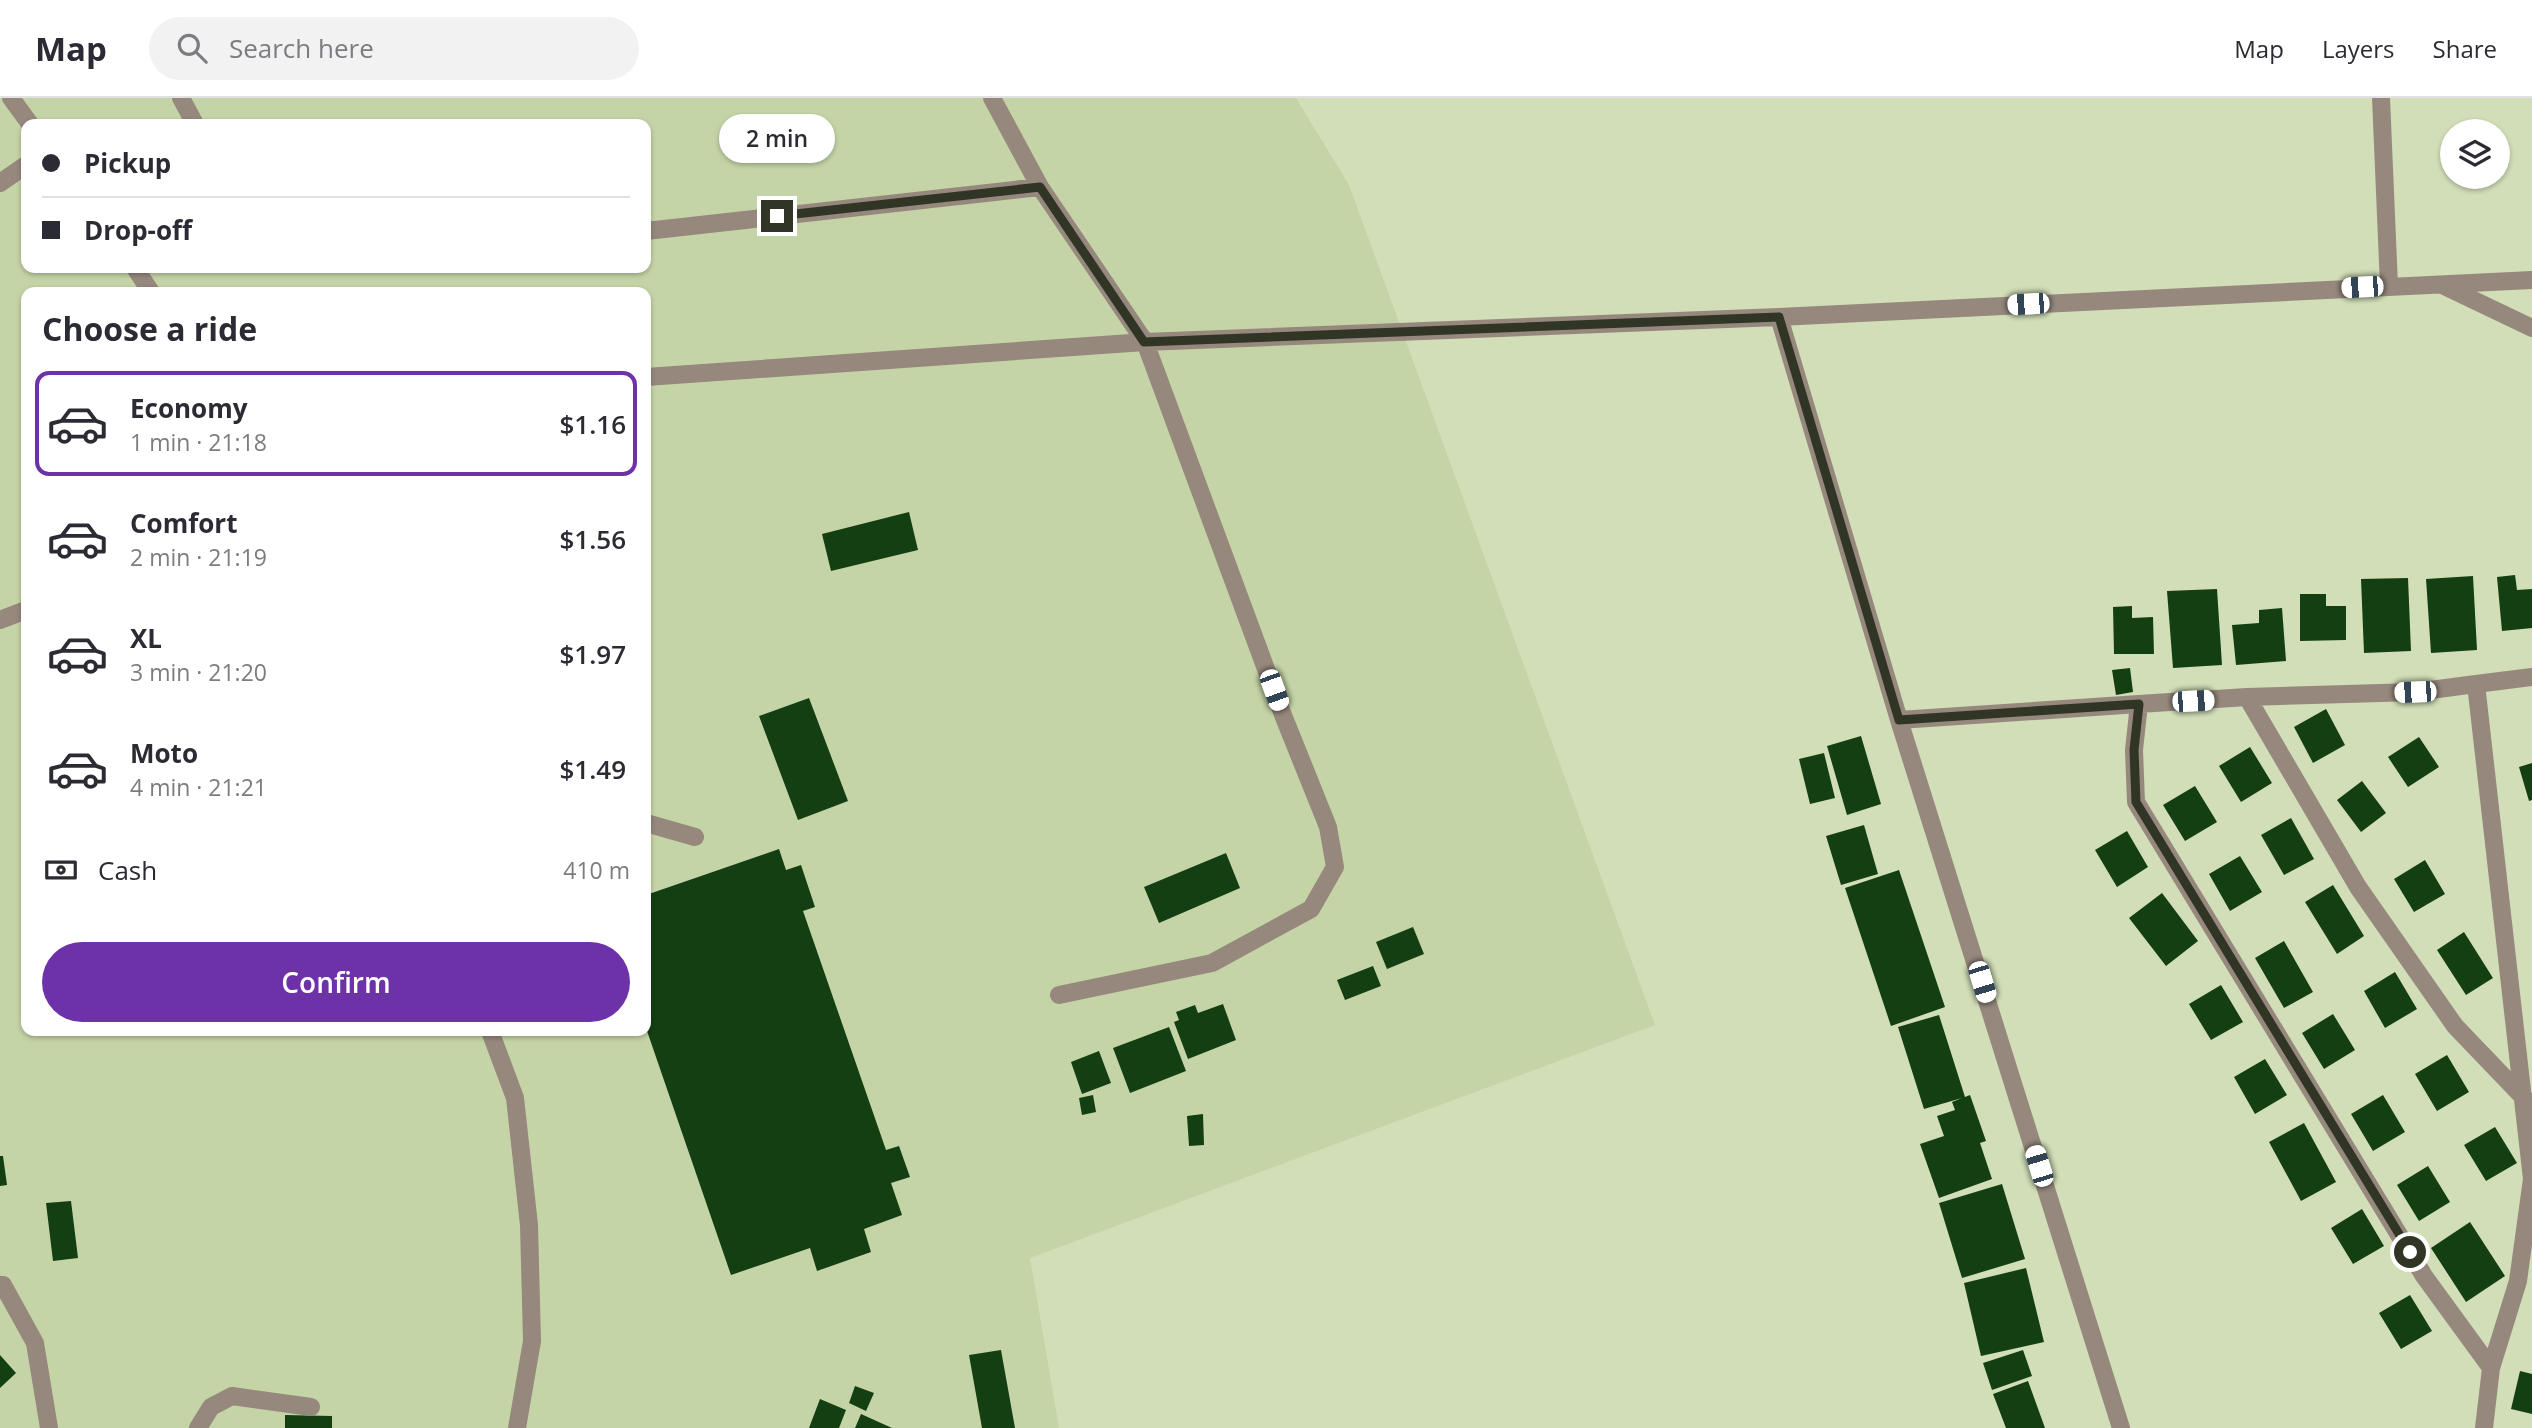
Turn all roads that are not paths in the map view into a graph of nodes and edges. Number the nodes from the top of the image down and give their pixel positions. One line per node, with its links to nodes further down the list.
1 (11, 98): 5 (street)
2 (181, 98): 6 (street)
3 (992, 98): 9 (street)
4 (2381, 98): 13 (street)
5 (26, 119)
6 (192, 119)
7 (21, 168): 8 (street)
8 (0, 183)
9 (1040, 187): 10 (street); 16 (street)
10 (651, 230)
11 (2532, 280): 12 (street)
12 (2439, 283): 13 (street); 15 (street)
13 (2389, 286): 14 (street)
14 (1779, 317): 16 (street); 24 (street)
15 (2532, 328)
16 (1144, 342): 17 (street); 27 (street)
17 (651, 377)
18 (21, 612): 19 (street)
19 (0, 620)
20 (2532, 677): 21 (street)
21 (2476, 684): 22 (street); 29 (street)
22 (2247, 697): 23 (street); 29 (street)
23 (2139, 704): 24 (street); 31 (street)
24 (1899, 720): 36 (street)
25 (651, 824): 26 (street)
26 (695, 837)
27 (1059, 995)
28 (492, 1036): 35 (street)
29 (2525, 1098): 31 (street)
30 (0, 1286): 33 (street)
31 (2491, 1368): 37 (street)
32 (311, 1406): 34 (street)
33 (49, 1428)
34 (198, 1428)
35 (518, 1428)
36 (2122, 1428)
37 (2484, 1428)

